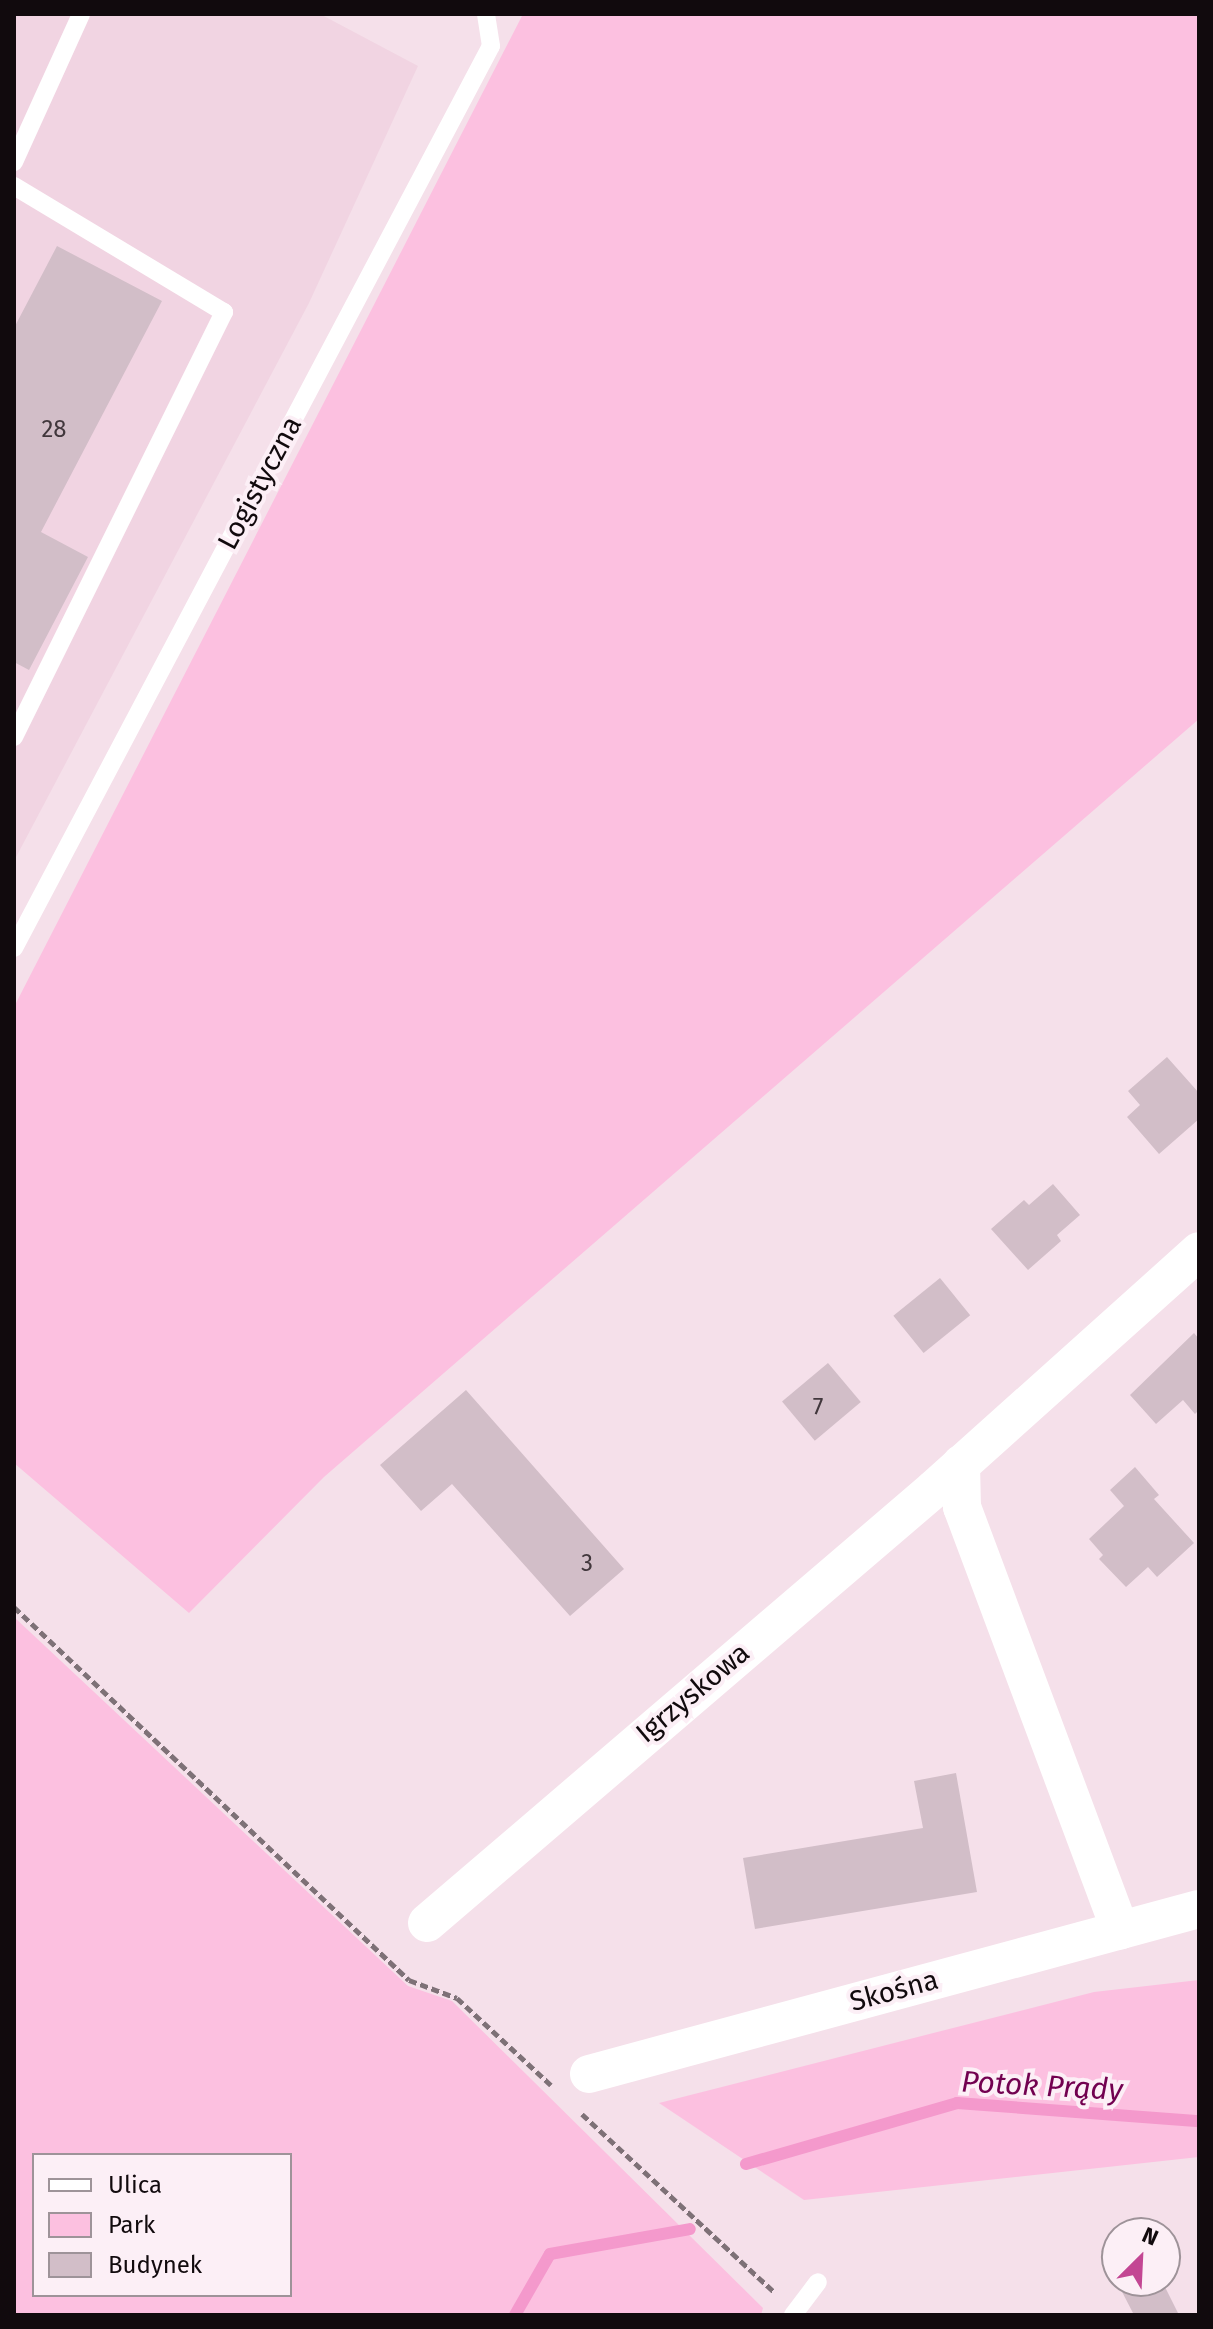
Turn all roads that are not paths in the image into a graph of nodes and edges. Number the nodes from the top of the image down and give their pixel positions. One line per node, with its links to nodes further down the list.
1 (81, 14): 3 (lane)
2 (486, 14): 6 (lane, Logistyczna)
3 (14, 162)
4 (14, 186): 5 (lane)
5 (14, 737)
6 (14, 948)
7 (1199, 1251): 8 (street, Igrzyskowa)
8 (961, 1464): 10 (street, Igrzyskowa); 11 (street)
9 (1199, 1909): 11 (street, Skośna)
10 (427, 1923)
11 (1120, 1930): 12 (street, Skośna)
12 (575, 2092)
13 (818, 2282): 14 (lane)
14 (794, 2313)

